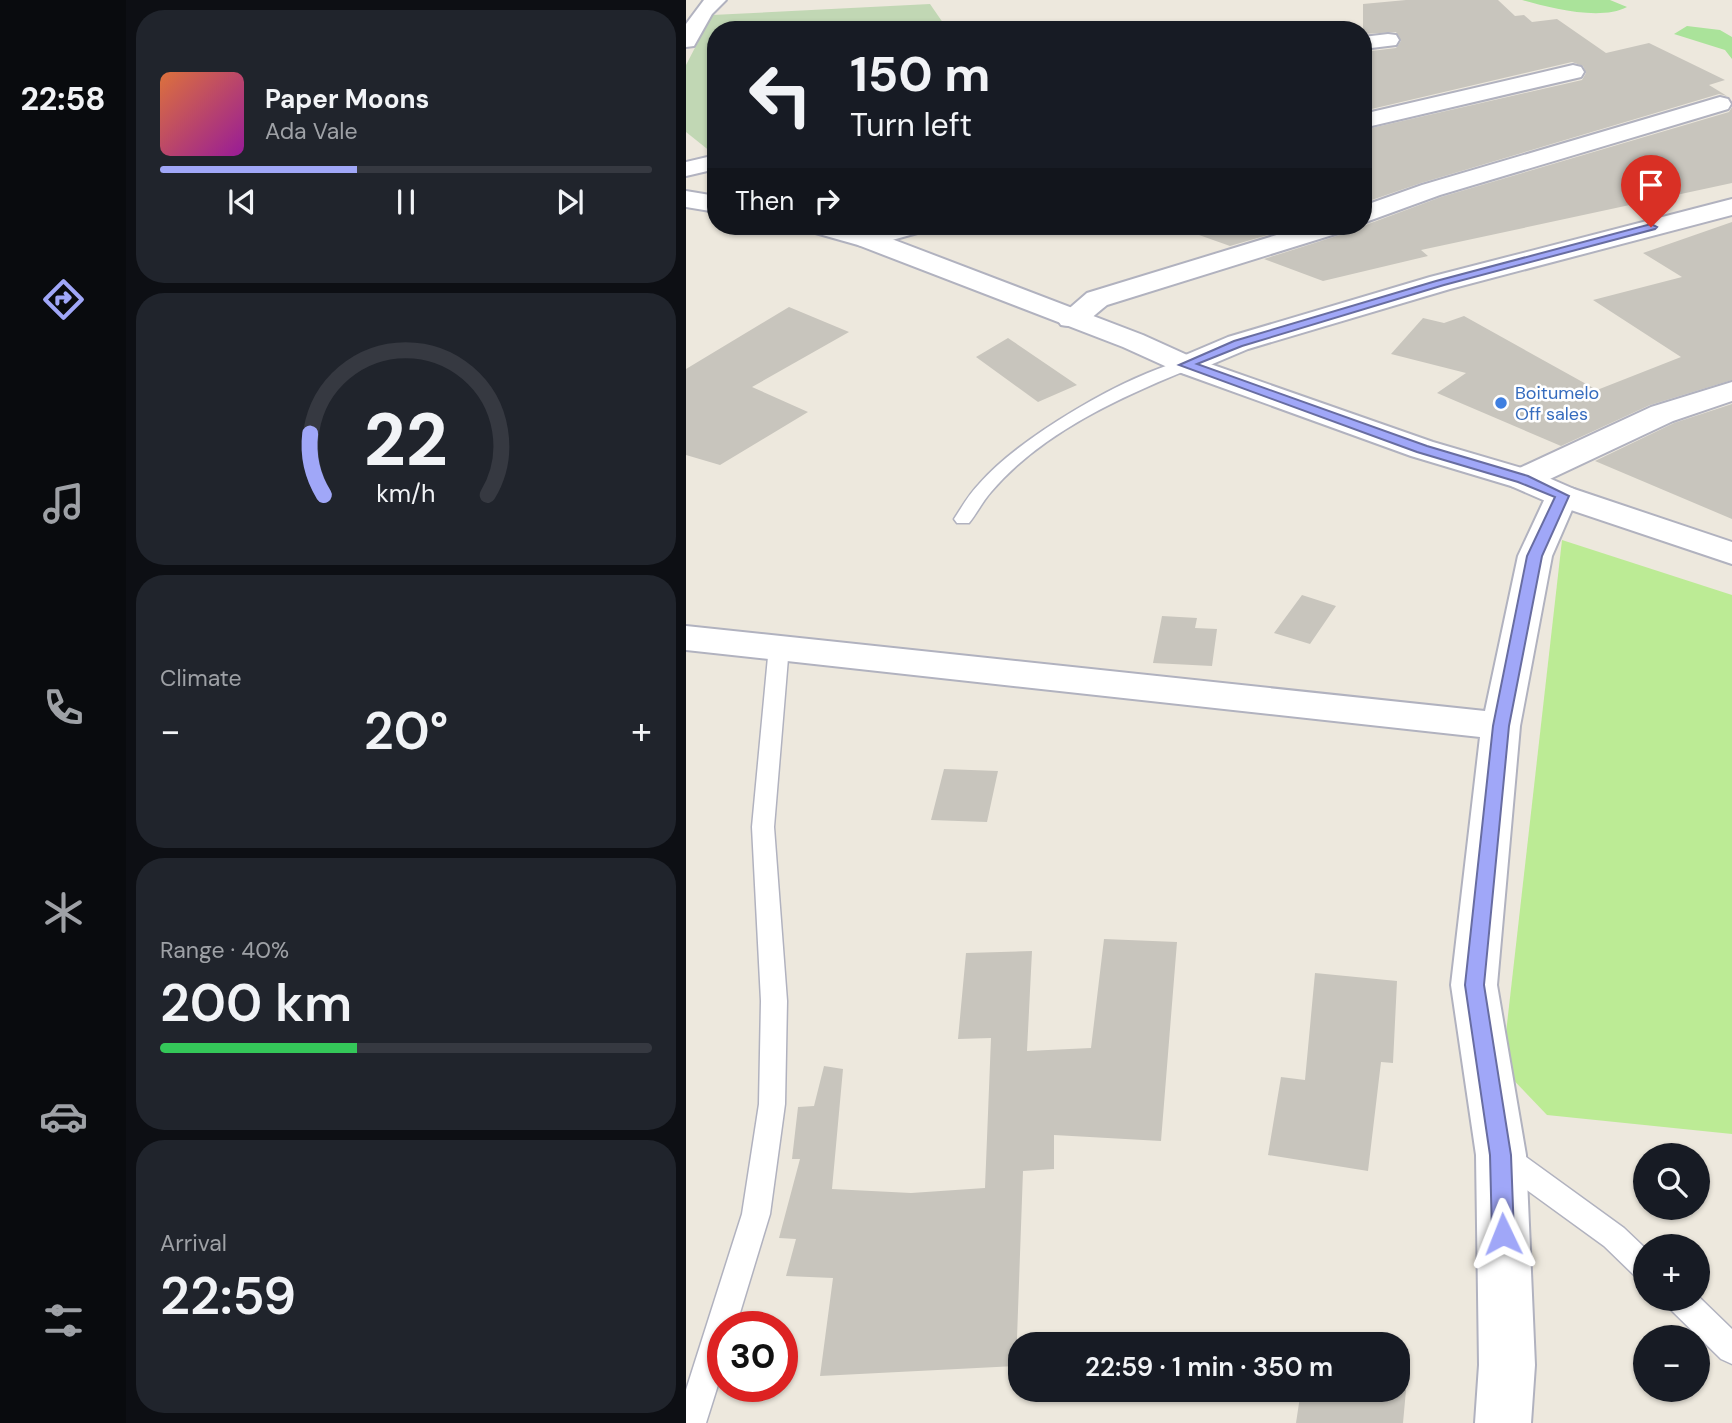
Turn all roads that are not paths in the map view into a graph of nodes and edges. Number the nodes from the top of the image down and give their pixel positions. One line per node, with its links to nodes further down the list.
1 (716, 0): 3 (street)
2 (1388, 40): 4 (street)
3 (686, 41)
4 (1372, 42)
5 (1573, 72): 7 (street)
6 (1720, 104): 13 (street)
7 (1372, 119)
8 (707, 164): 9 (street)
9 (686, 169)
10 (686, 199): 11 (street)
11 (707, 202)
12 (1732, 207): 19 (street)
13 (1372, 212)
14 (853, 235): 17 (street)
15 (881, 235): 17 (street)
16 (1304, 235): 18 (street)
17 (867, 239): 18 (street)
18 (1071, 318): 19 (street)
19 (1186, 365): 21 (street); 22 (lane)
20 (1732, 391): 21 (street)
21 (1543, 487): 23 (street); 26 (street)
22 (963, 520)
23 (1732, 553)
24 (686, 638): 25 (street)
25 (779, 646): 26 (street); 31 (lane)
26 (1501, 726): 27 (street)
27 (1501, 1155): 28 (lane); 32 (street)
28 (1633, 1255)
29 (1693, 1311): 30 (lane)
30 (1732, 1349)
31 (691, 1423)
32 (1503, 1423)

